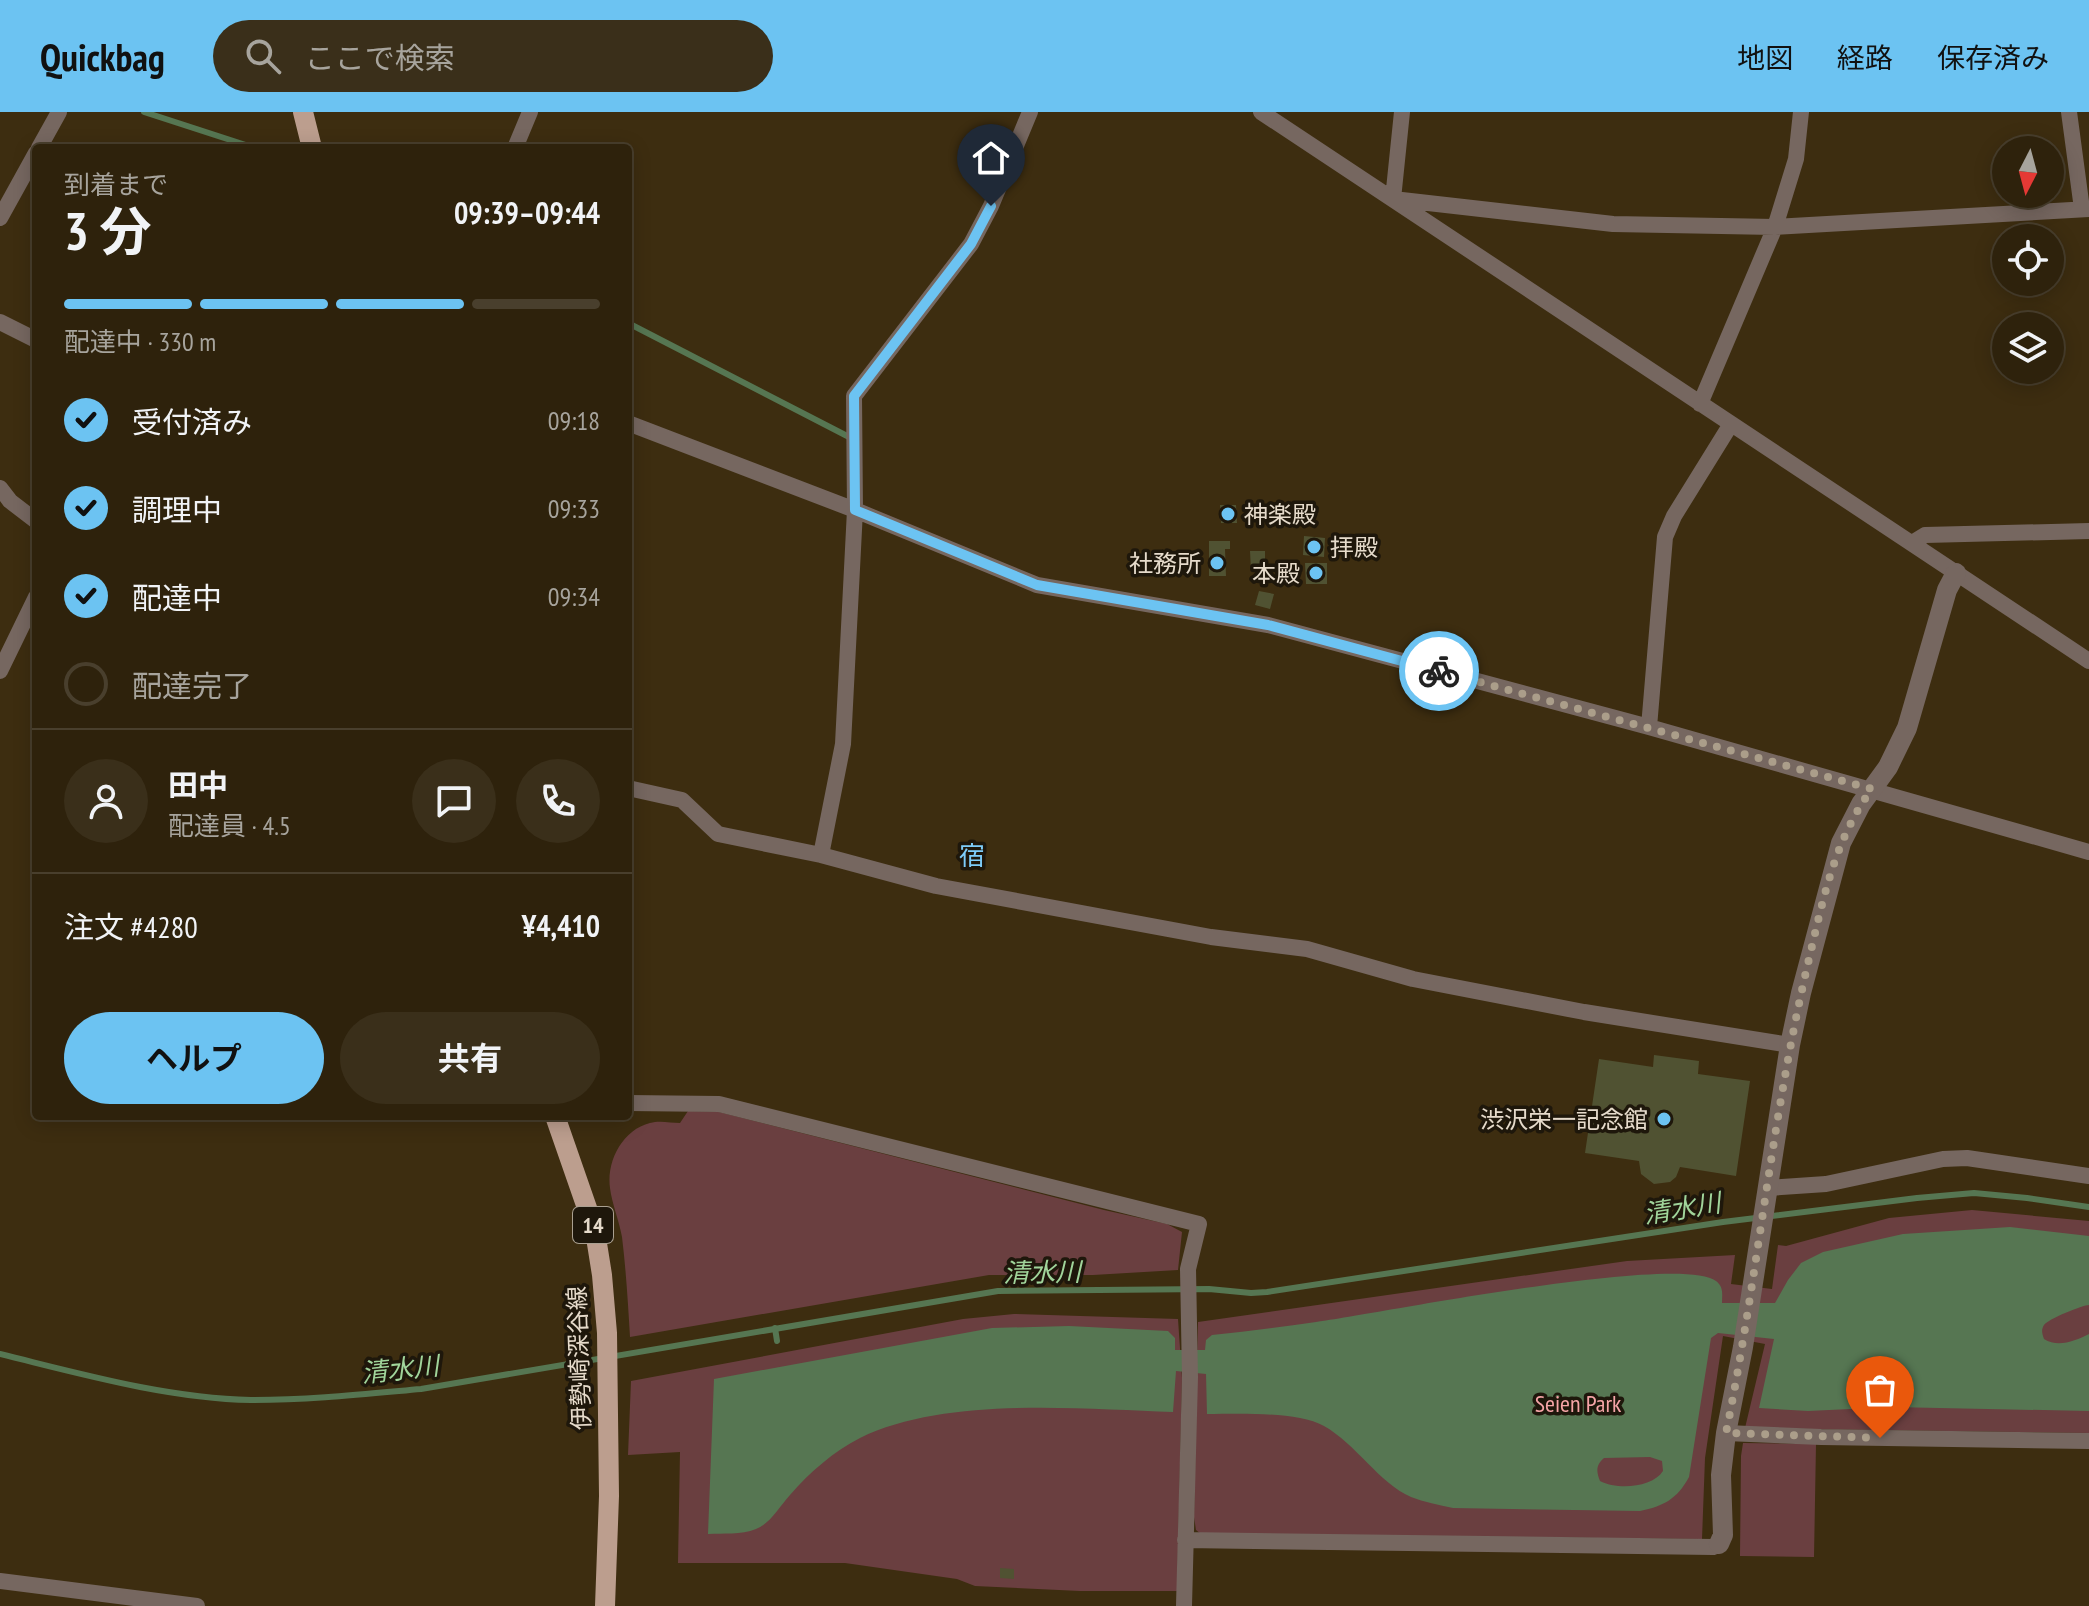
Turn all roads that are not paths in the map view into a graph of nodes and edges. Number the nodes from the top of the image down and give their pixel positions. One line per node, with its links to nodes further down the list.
1 (59, 112): 9 (street)
2 (303, 112): 10 (main road)
3 (530, 112): 11 (street)
4 (1030, 112): 23 (street)
5 (1261, 112): 13 (street)
6 (1402, 112): 13 (street)
7 (1801, 112): 16 (street)
8 (2069, 112): 14 (street)
9 (41, 144)
10 (311, 144)
11 (517, 144)
12 (32, 160): 15 (street)
13 (1393, 199): 16 (street); 19 (street)
14 (2086, 209): 16 (street)
15 (0, 218)
16 (1775, 227): 19 (street)
17 (0, 322): 18 (street)
18 (32, 338)
19 (1700, 404): 20 (street)
20 (1731, 424): 26 (street); 31 (street)
21 (632, 425): 23 (street)
22 (0, 488): 24 (street)
23 (855, 510): 31 (street); 35 (street)
24 (32, 518)
25 (2089, 531): 26 (street)
26 (1912, 543): 27 (street)
27 (1956, 573): 29 (street); 33 (street)
28 (32, 605): 30 (street)
29 (2089, 661)
30 (0, 671)
31 (1649, 727): 33 (street)
32 (632, 789): 35 (street)
33 (1872, 789): 34 (street); 36 (street)
34 (2089, 852)
35 (821, 855): 36 (street)
36 (1790, 1045): 40 (street)
37 (632, 1103): 43 (street)
38 (556, 1120): 47 (main road, 伊勢崎深谷線 / 14)
39 (2089, 1176): 40 (street)
40 (1766, 1195): 41 (street)
41 (1726, 1433): 42 (street); 44 (street)
42 (2089, 1441)
43 (1185, 1540): 44 (street); 48 (street)
44 (1719, 1544)
45 (0, 1581): 46 (street)
46 (197, 1606)
47 (605, 1606)
48 (1184, 1606)

